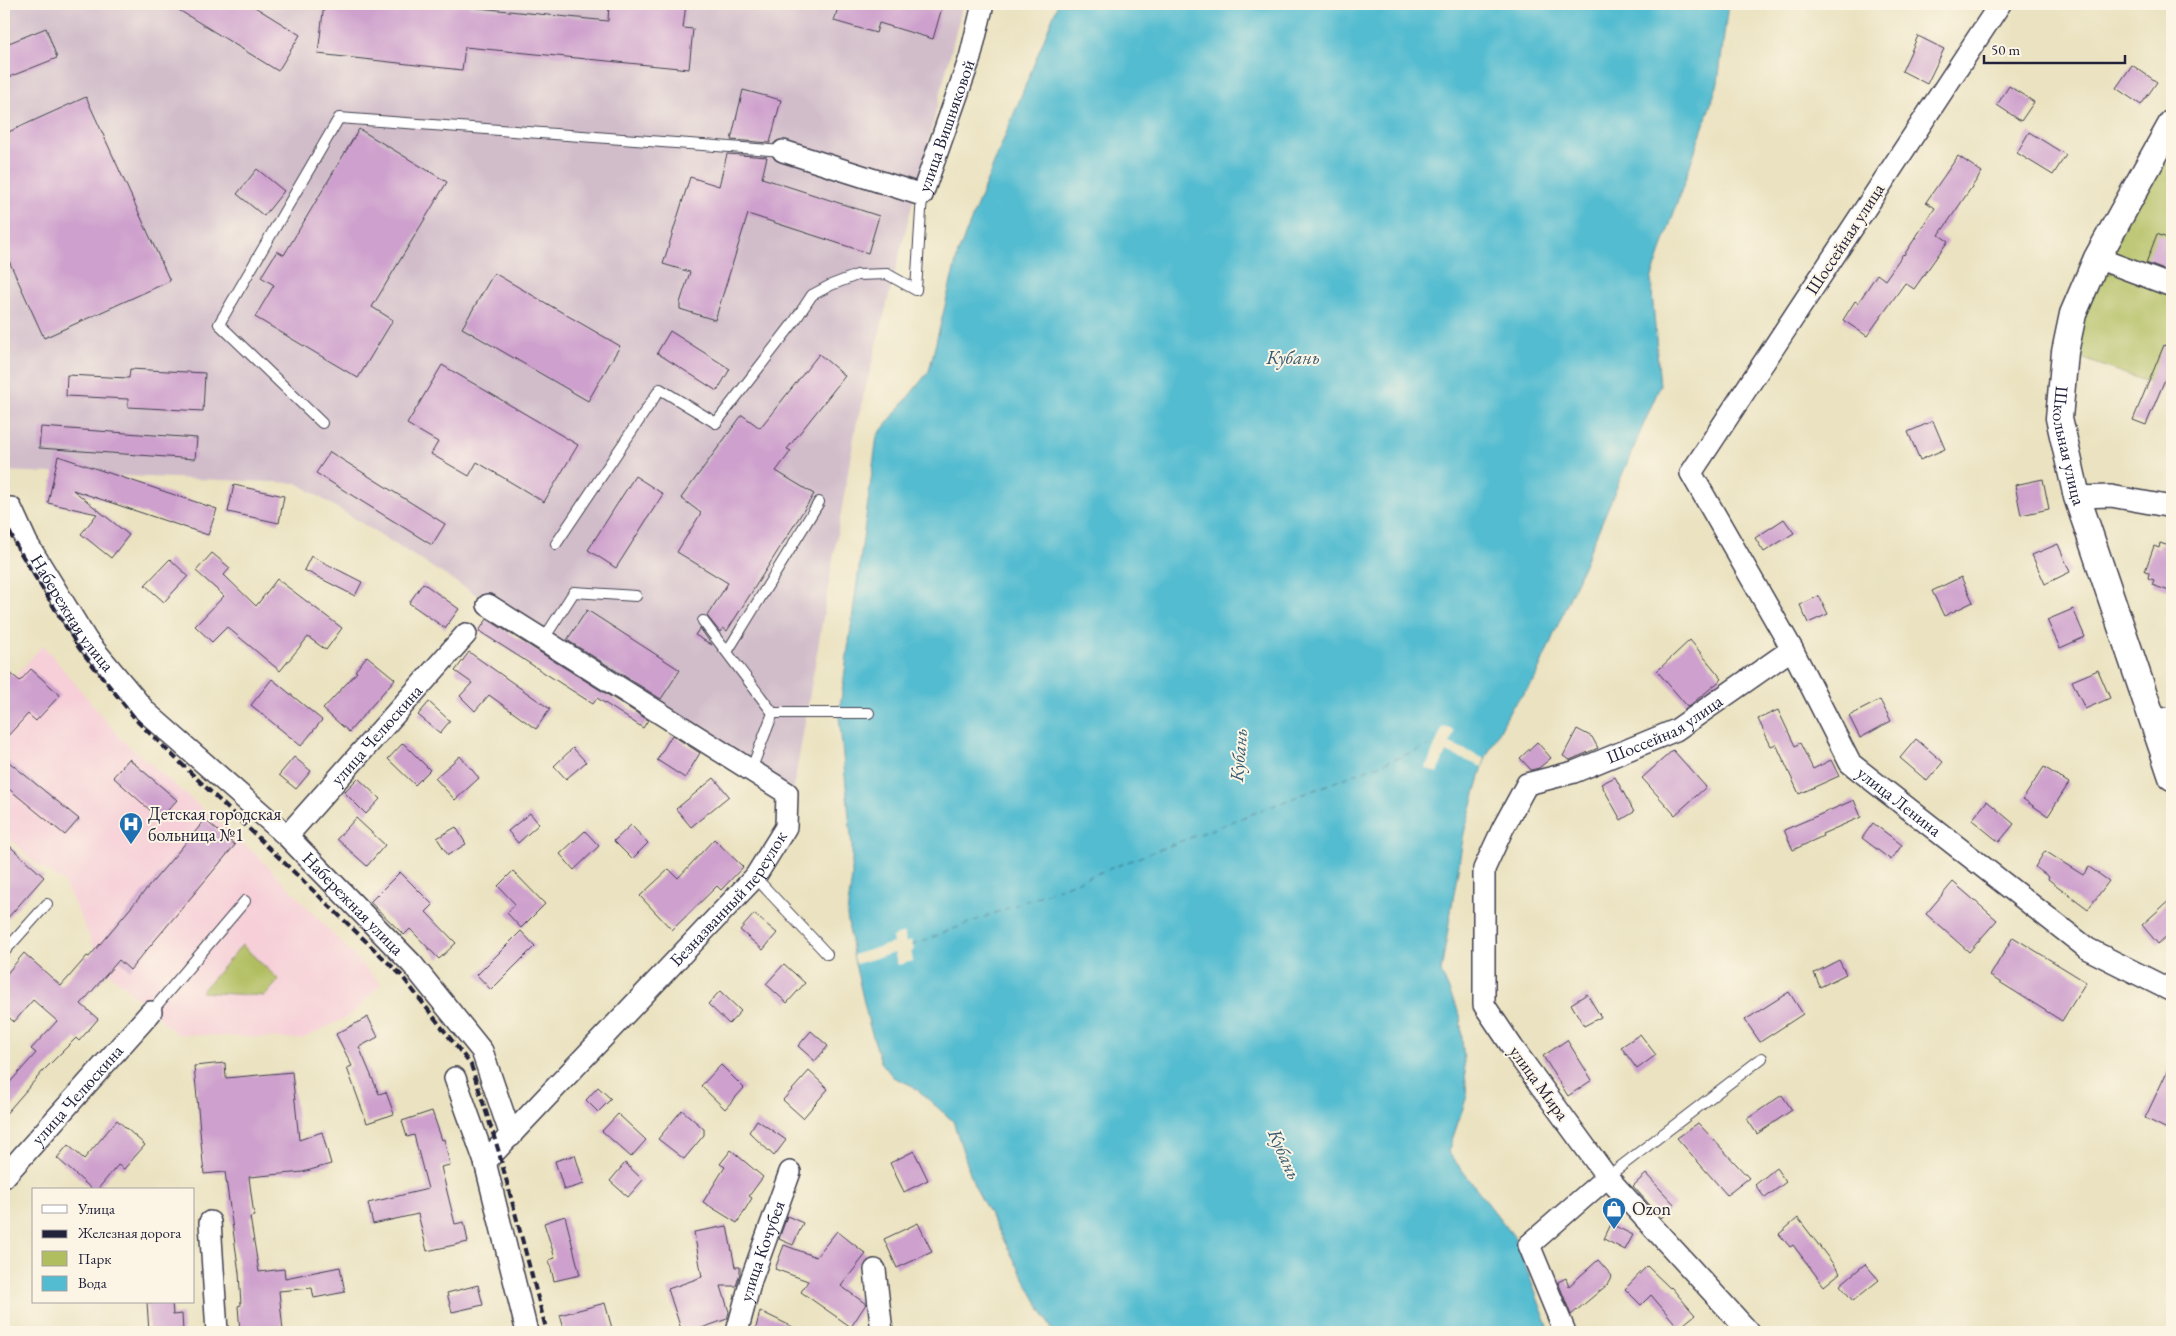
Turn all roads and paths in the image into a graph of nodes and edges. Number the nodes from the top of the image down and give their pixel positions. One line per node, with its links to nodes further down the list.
1 (983, 4): 5 (street, улица Вишняковой)
2 (2000, 4): 9 (street, Шоссейная улица)
3 (2172, 123): 6 (street, Школьная улица)
4 (783, 151): 5 (street, улица Вишняковой); 8 (lane)
5 (922, 195): 14 (lane)
6 (2097, 258): 7 (street); 10 (street, Школьная улица)
7 (2172, 286)
8 (322, 423)
9 (1691, 473): 20 (street, улица Ленина)
10 (2077, 496): 12 (street); 24 (street, Школьная улица)
11 (819, 502): 21 (lane)
12 (2172, 507)
13 (11, 508): 28 (street, Набережная улица)
14 (556, 544)
15 (636, 596): 19 (lane)
16 (488, 605): 19 (street, Безназванный переулок)
17 (704, 621): 21 (lane)
18 (466, 634): 28 (street, улица Челюскина)
19 (543, 640): 25 (street, Безназванный переулок)
20 (1792, 649): 27 (street, Шоссейная улица); 34 (street, улица Ленина)
21 (727, 652): 22 (lane)
22 (773, 712): 23 (lane); 25 (lane)
23 (869, 713)
24 (2162, 720): 26 (street, Школьная улица)
25 (751, 770): 29 (street, Безназванный переулок)
26 (2172, 777)
27 (1527, 784): 42 (street, улица Мира)
28 (287, 836): 38 (street, Набережная улица)
29 (754, 877): 33 (lane); 38 (street, Безназванный переулок)
30 (245, 901): 35 (lane)
31 (47, 904): 32 (lane)
32 (4, 952)
33 (827, 954)
34 (2172, 991)
35 (150, 1012): 41 (street, улица Челюскина)
36 (1762, 1058): 42 (lane)
37 (455, 1078): 39 (street)
38 (511, 1136): 39 (street, Безназванный переулок)
39 (485, 1162): 46 (street)
40 (790, 1172): 47 (street, улица Кочубея)
41 (4, 1176)
42 (1607, 1177): 49 (street); 50 (street, улица Мира)
43 (210, 1222): 45 (street)
44 (875, 1270): 48 (street)
45 (217, 1332)
46 (527, 1332)
47 (740, 1332)
48 (882, 1332)
49 (1565, 1332)
50 (1749, 1332)

